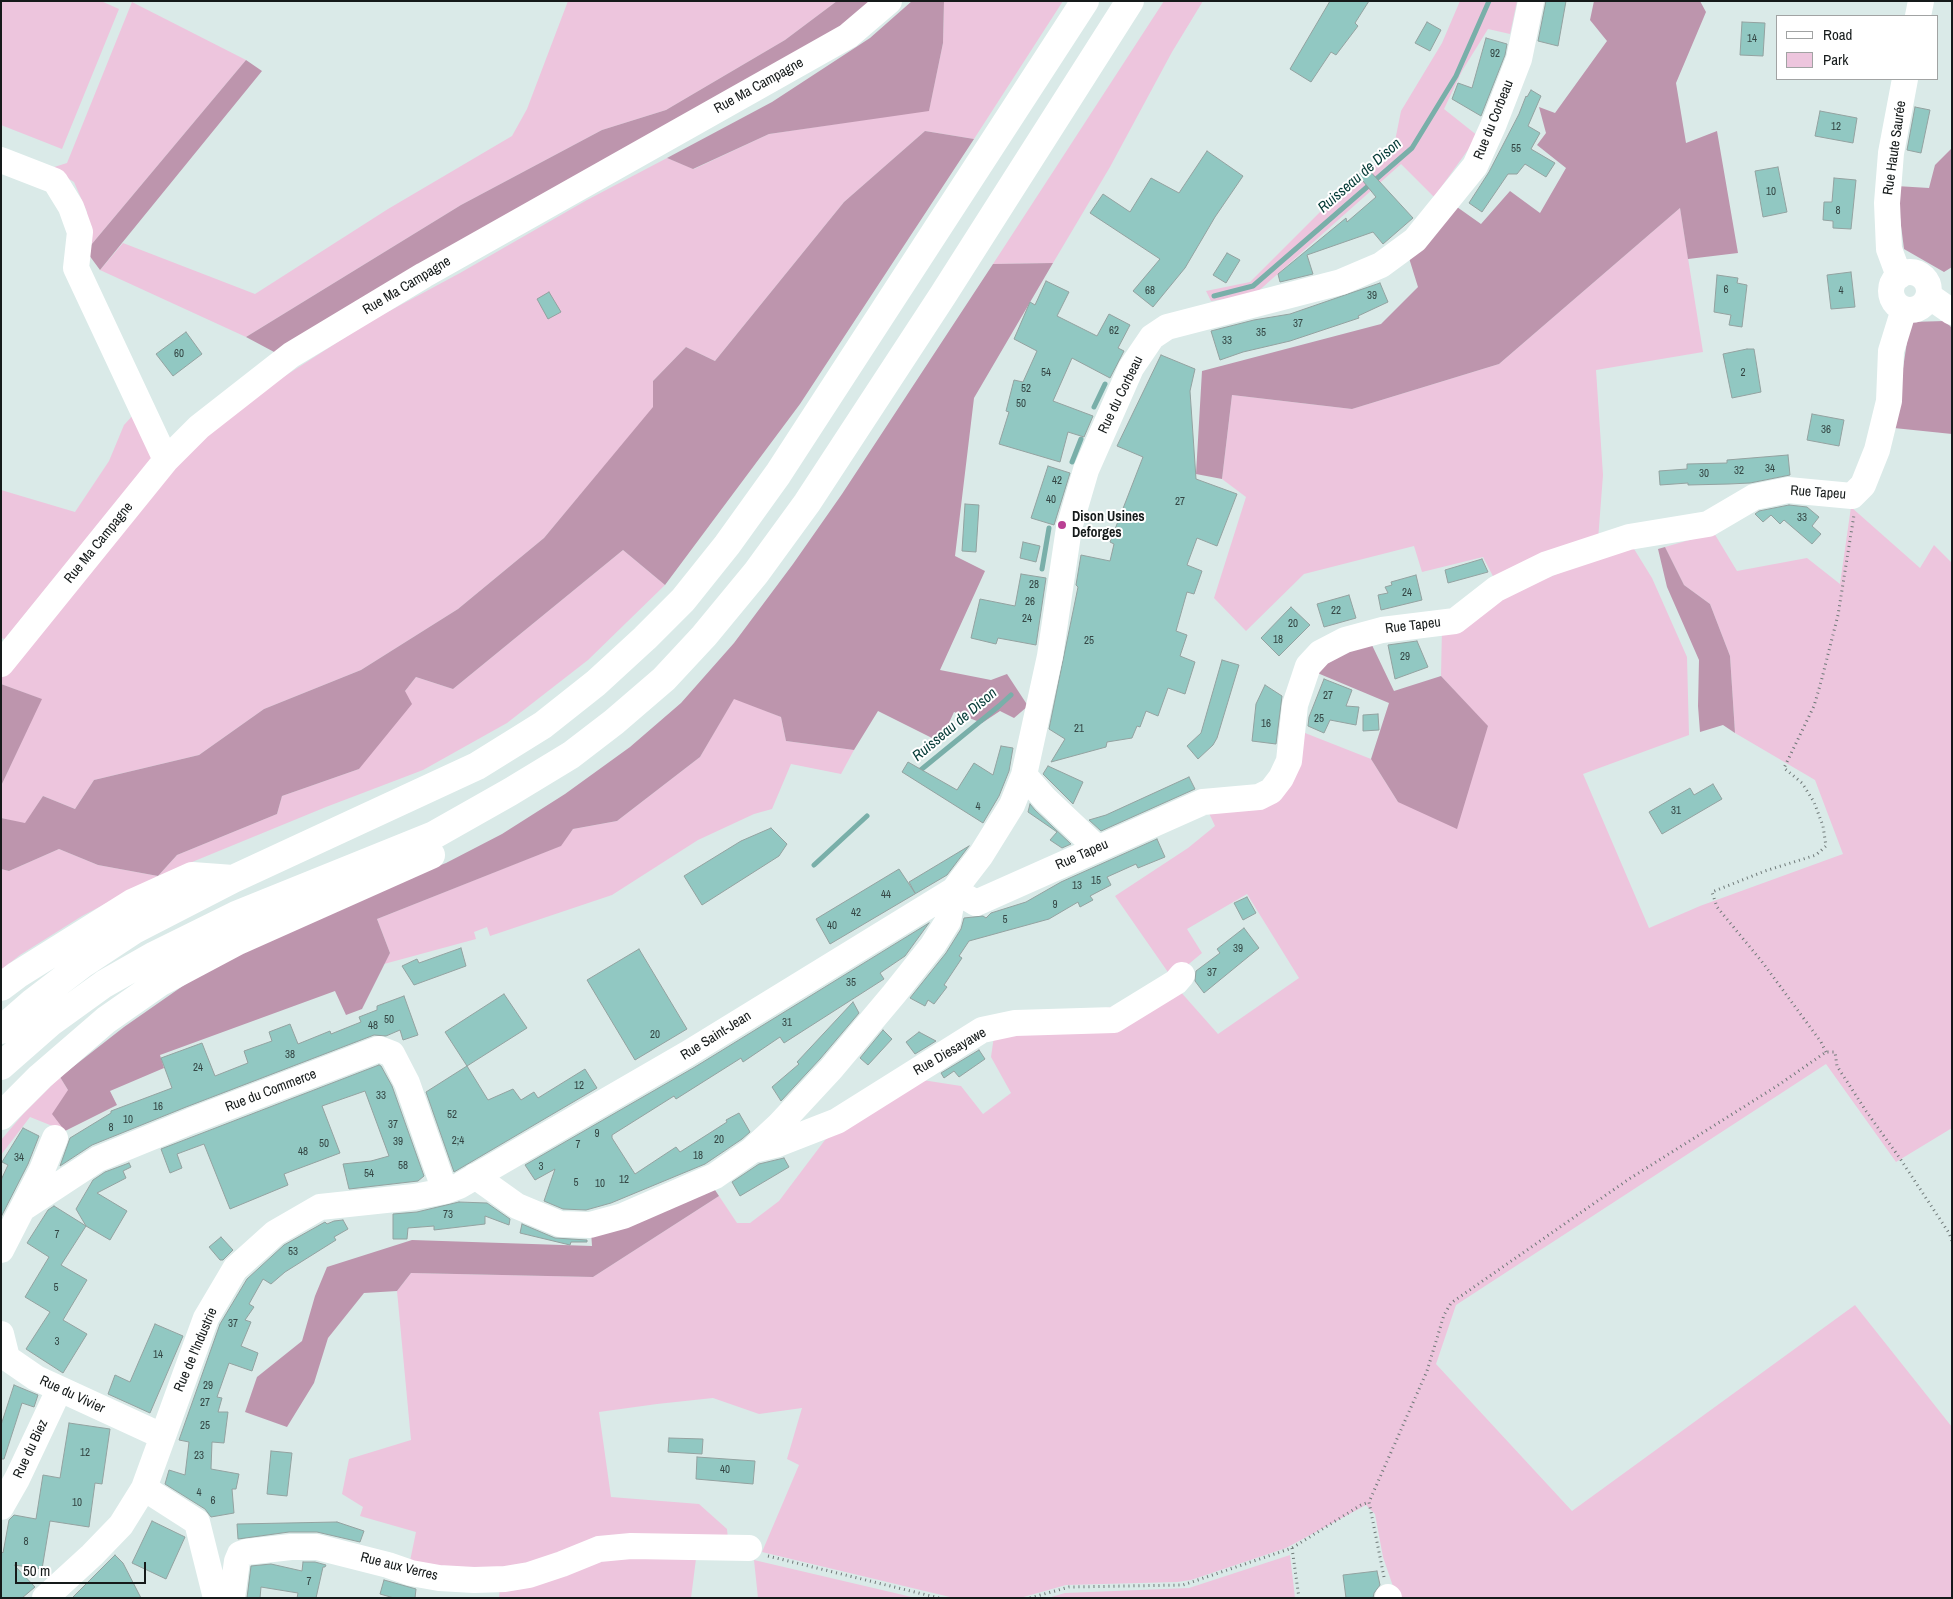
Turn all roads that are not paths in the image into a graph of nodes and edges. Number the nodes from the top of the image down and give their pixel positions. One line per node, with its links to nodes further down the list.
1 (888, 1): 13 (street, Rue Ma Campagne)
2 (1085, 1): 18 (highway)
3 (1130, 1): 16 (highway)
4 (1531, 1): 15 (street, Rue du Corbeau)
5 (1921, 1): 6 (street)
6 (1918, 15)
7 (1904, 80): 9 (street, Rue Haute Saurée)
8 (1, 160): 13 (street)
9 (1899, 276): 10 (street); 11 (street)
10 (1929, 296): 11 (street); 12 (street)
11 (1904, 308): 17 (street, Rue Tapeu)
12 (1952, 312)
13 (166, 460): 14 (street, Rue Ma Campagne)
14 (1, 664)
15 (1024, 774): 17 (street); 19 (street, Rue du Corbeau)
16 (510, 792): 23 (highway); 24 (highway)
17 (1097, 848): 19 (street, Rue Tapeu)
18 (233, 879): 21 (highway); 22 (highway)
19 (954, 890): 26 (street, Rue Diesayawe); 27 (street, Rue Saint-Jean)
20 (1182, 975): 26 (street, Rue Diesayawe)
21 (1, 987)
22 (1, 1030)
23 (1, 1066)
24 (1, 1116)
25 (55, 1138): 29 (street)
26 (752, 1151): 27 (street, Rue Diesayawe)
27 (475, 1176): 28 (street, Rue de l'Industrie)
28 (445, 1191): 29 (street, Rue du Commerce); 33 (street, Rue de l'Industrie)
29 (22, 1209): 30 (street)
30 (1, 1250)
31 (1, 1334): 32 (street, Rue du Vivier)
32 (59, 1390): 33 (street, Rue du Vivier); 35 (street, Rue du Biez)
33 (162, 1436): 34 (street, Rue de l'Industrie)
34 (144, 1488): 37 (street, Rue de l'Industrie); 38 (street)
35 (1, 1507)
36 (749, 1548): 39 (street, Rue aux Verres)
37 (45, 1598)
38 (216, 1598)
39 (232, 1598)

